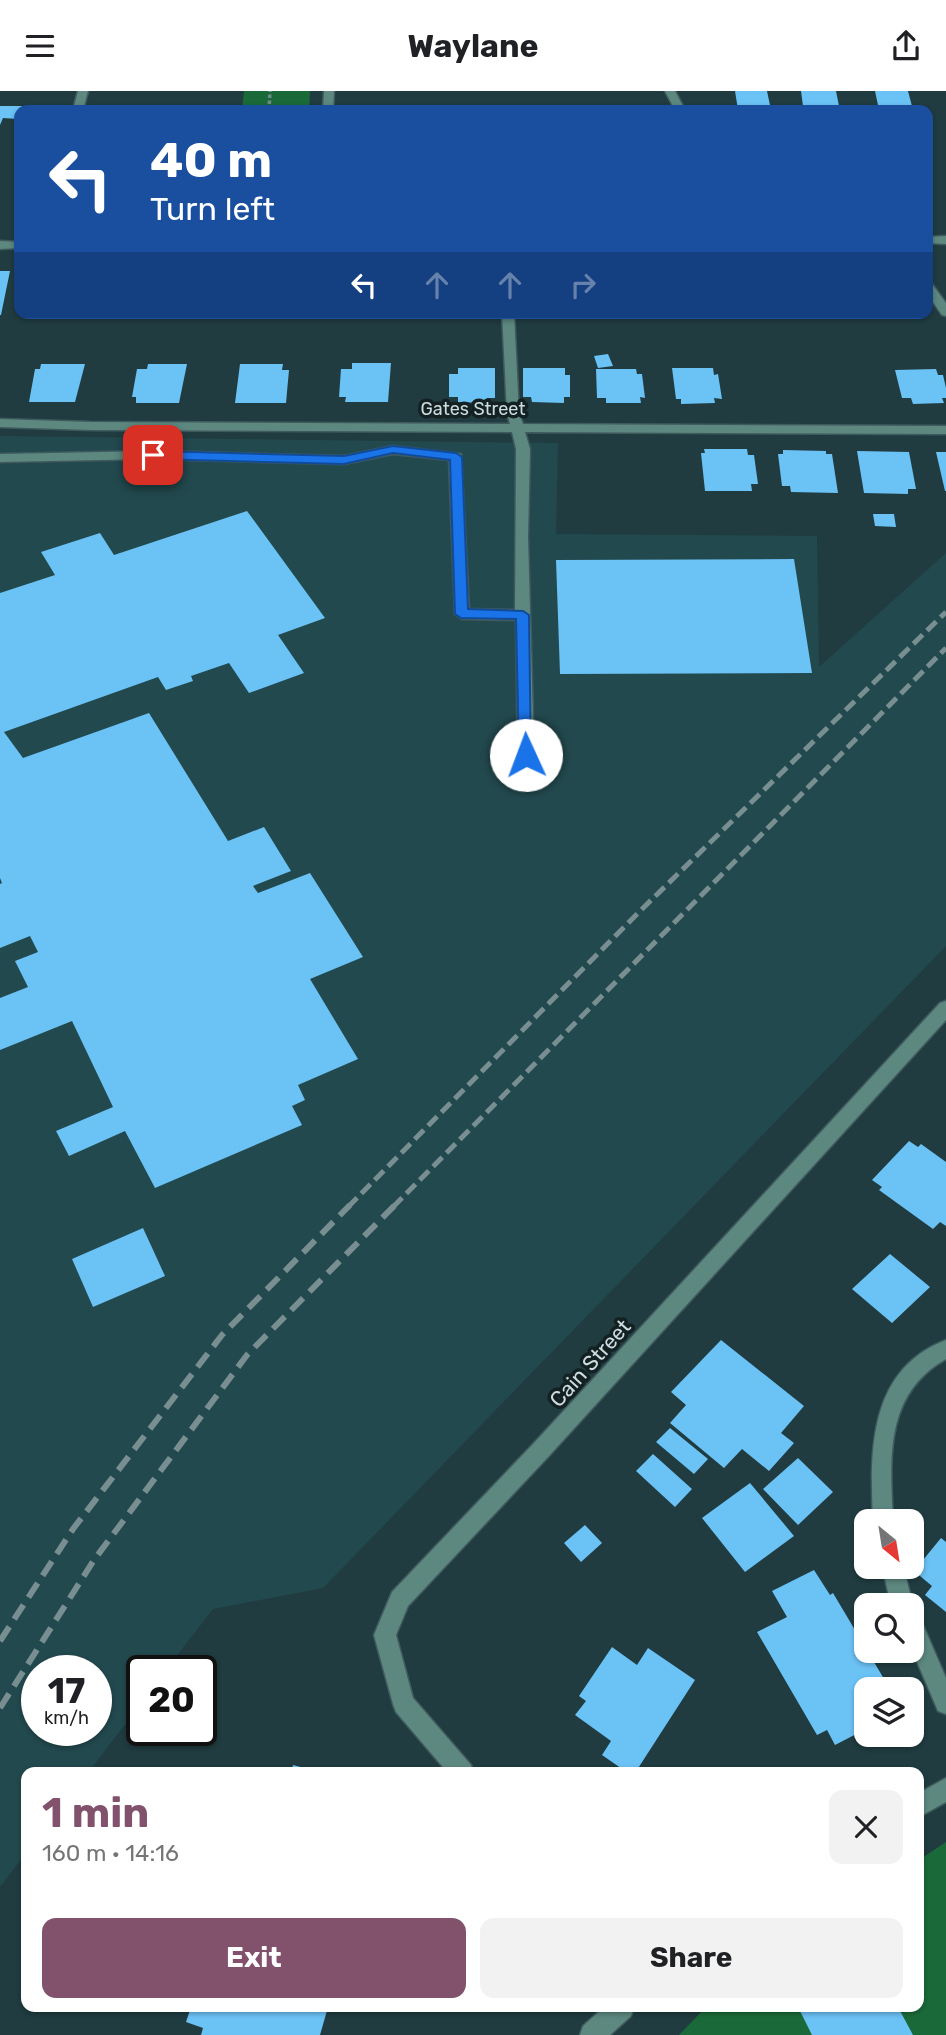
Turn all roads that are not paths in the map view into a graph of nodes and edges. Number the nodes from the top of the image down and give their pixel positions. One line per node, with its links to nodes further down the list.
1 (933, 293): 2 (street)
2 (946, 312)
3 (508, 319): 5 (street)
4 (0, 423): 5 (street, Gates Street)
5 (517, 427): 6 (street, Gates Street); 8 (street)
6 (946, 431)
7 (0, 458): 8 (street)
8 (523, 615): 9 (street)
9 (526, 755)
10 (946, 1008): 15 (street, Cain Street)
11 (946, 1349): 12 (street)
12 (882, 1509)
13 (924, 1653): 14 (street)
14 (946, 1703)
15 (458, 1767)
16 (946, 1789): 17 (street)
17 (924, 1803)
18 (617, 2012): 19 (street)
19 (592, 2035)

